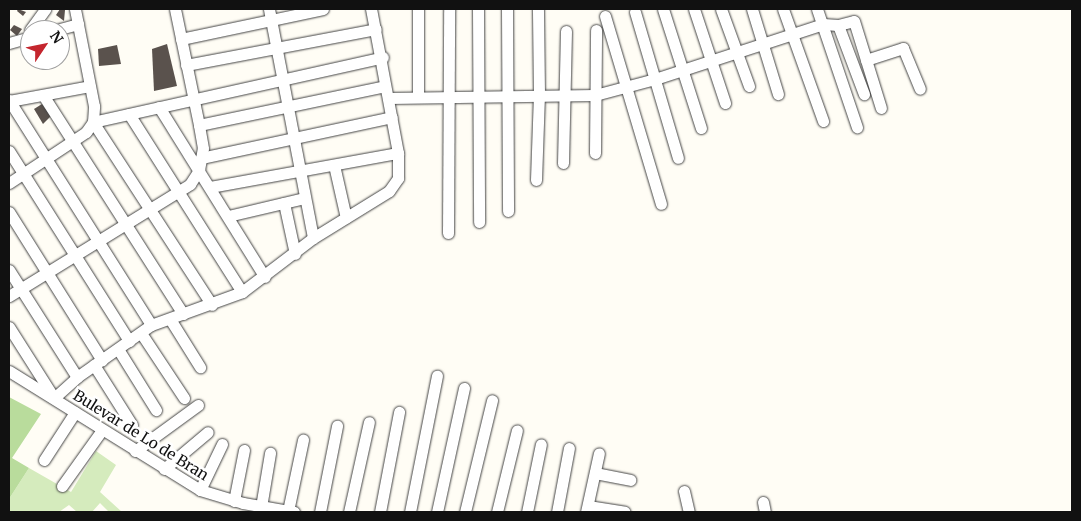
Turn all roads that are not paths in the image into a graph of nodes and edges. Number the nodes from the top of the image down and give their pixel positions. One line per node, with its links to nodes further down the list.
1 (44, 9): 21 (street)
2 (74, 9): 22 (street)
3 (176, 9): 30 (street)
4 (323, 9): 17 (street)
5 (371, 9): 26 (street)
6 (418, 9): 54 (street)
7 (449, 9): 56 (street)
8 (478, 9): 53 (street)
9 (507, 9): 51 (street)
10 (538, 9): 47 (street)
11 (663, 9): 38 (street)
12 (694, 9): 36 (street)
13 (721, 9): 33 (street)
14 (752, 9): 31 (street)
15 (783, 9): 29 (street)
16 (817, 9): 23 (street)
17 (304, 11): 19 (street)
18 (635, 12): 40 (street)
19 (270, 14): 30 (street); 32 (street)
20 (605, 16): 44 (street)
21 (37, 20)
22 (78, 24): 25 (street); 41 (street)
23 (823, 24): 24 (street); 29 (street); 68 (street)
24 (838, 25): 35 (street); 50 (street)
25 (70, 26)
26 (376, 29): 32 (street); 34 (street)
27 (596, 30): 52 (street)
28 (566, 31): 48 (street)
29 (793, 35): 31 (street); 65 (street)
30 (181, 39): 37 (street)
31 (763, 44): 33 (street); 49 (street)
32 (276, 48): 37 (street); 39 (street)
33 (736, 52): 36 (street); 43 (street)
34 (383, 57): 39 (street); 42 (street)
35 (866, 60): 45 (street); 62 (street)
36 (709, 61): 38 (street); 59 (street)
37 (186, 65): 58 (street)
38 (682, 68): 40 (street); 69 (street)
39 (282, 79): 58 (street); 60 (street)
40 (655, 79): 44 (street); 77 (street)
41 (90, 86): 46 (street); 66 (street)
42 (385, 86): 55 (street); 60 (street)
43 (749, 86)
44 (626, 87): 52 (street); 89 (street)
45 (920, 89)
46 (43, 94): 57 (street); 71 (street)
47 (539, 94): 48 (street); 51 (street); 83 (street)
48 (565, 94): 52 (street); 78 (street)
49 (778, 94)
50 (864, 94)
51 (508, 95): 53 (street); 91 (street)
52 (595, 95): 74 (street)
53 (478, 96): 56 (street); 95 (street)
54 (418, 97): 55 (street); 56 (street)
55 (389, 98): 64 (street)
56 (449, 98): 97 (street)
57 (9, 100): 75 (street)
58 (193, 100): 61 (street); 67 (street)
59 (725, 103)
60 (288, 106): 67 (street); 70 (street)
61 (159, 107): 63 (street); 80 (street)
62 (881, 108)
63 (128, 114): 66 (street); 86 (street)
64 (392, 117): 70 (street); 73 (street)
65 (823, 121)
66 (93, 122): 71 (street); 90 (street)
67 (199, 125): 76 (street)
68 (857, 127)
69 (701, 128)
70 (294, 138): 76 (street); 81 (street)
71 (73, 141): 75 (street); 96 (street)
72 (9, 151): 82 (street)
73 (398, 153): 79 (street); 94 (street)
74 (595, 153)
75 (46, 158): 82 (street); 99 (street)
76 (201, 158): 80 (street)
77 (678, 158)
78 (563, 163)
79 (334, 165): 81 (street); 94 (street)
80 (199, 170): 85 (street); 86 (street)
81 (300, 171): 85 (street); 87 (street)
82 (23, 174): 84 (street); 101 (street)
83 (536, 180)
84 (9, 182)
85 (210, 188): 93 (street)
86 (177, 192): 90 (street); 106 (street)
87 (305, 198): 88 (street); 98 (street)
88 (284, 203): 93 (street); 100 (street)
89 (661, 204)
90 (150, 209): 96 (street); 108 (street)
91 (508, 211)
92 (9, 212): 103 (street)
93 (228, 216): 104 (street)
94 (346, 218): 98 (street)
95 (479, 222)
96 (126, 224): 99 (street); 109 (street)
97 (448, 233)
98 (313, 238): 100 (street)
99 (98, 241): 101 (street); 111 (street)
100 (295, 254): 104 (street)
101 (75, 255): 103 (street); 114 (street)
102 (9, 270): 105 (street)
103 (47, 273): 105 (street); 116 (street)
104 (265, 277): 106 (street)
105 (21, 289): 107 (street); 120 (street)
106 (242, 292): 108 (street)
107 (9, 296)
108 (212, 304): 109 (street)
109 (183, 314): 110 (street)
110 (170, 319): 111 (street); 117 (street)
111 (151, 325): 113 (street)
112 (9, 327): 122 (street)
113 (141, 333): 114 (street); 123 (street)
114 (129, 341): 115 (street)
115 (118, 350): 116 (street); 126 (street)
116 (98, 362): 120 (street); 130 (street)
117 (200, 367)
118 (9, 371): 122 (street, Bulevar de Lo de Bran)
119 (437, 376): 157 (street)
120 (77, 377): 122 (street)
121 (464, 388): 158 (street)
122 (54, 398): 127 (street, Bulevar de Lo de Bran)
123 (184, 398)
124 (492, 400): 159 (street)
125 (198, 405): 140 (street)
126 (156, 410)
127 (75, 412): 132 (street, Bulevar de Lo de Bran); 143 (street)
128 (399, 412): 156 (street)
129 (368, 422): 155 (street)
130 (132, 425)
131 (337, 426): 154 (street)
132 (102, 430): 140 (street, Bulevar de Lo de Bran); 147 (street)
133 (517, 430): 160 (street)
134 (208, 432): 144 (street)
135 (303, 440): 153 (street)
136 (222, 444): 148 (street)
137 (541, 444): 161 (street)
138 (569, 448): 162 (street)
139 (244, 450): 150 (street)
140 (135, 451): 144 (street, Bulevar de Lo de Bran)
141 (270, 453): 151 (street)
142 (599, 453): 145 (street)
143 (44, 460)
144 (164, 469): 148 (street, Bulevar de Lo de Bran)
145 (595, 473): 146 (street); 152 (street)
146 (630, 480)
147 (62, 486)
148 (200, 490): 150 (street, Bulevar de Lo de Bran)
149 (684, 491): 164 (street)
150 (234, 501): 151 (street, Bulevar de Lo de Bran)
151 (261, 506): 153 (street, Bulevar de Lo de Bran)
152 (587, 509): 163 (street)
153 (286, 511)
154 (320, 512)
155 (349, 512)
156 (380, 512)
157 (410, 512)
158 (437, 512)
159 (465, 512)
160 (497, 512)
161 (527, 512)
162 (557, 512)
163 (625, 512)
164 (689, 512)

